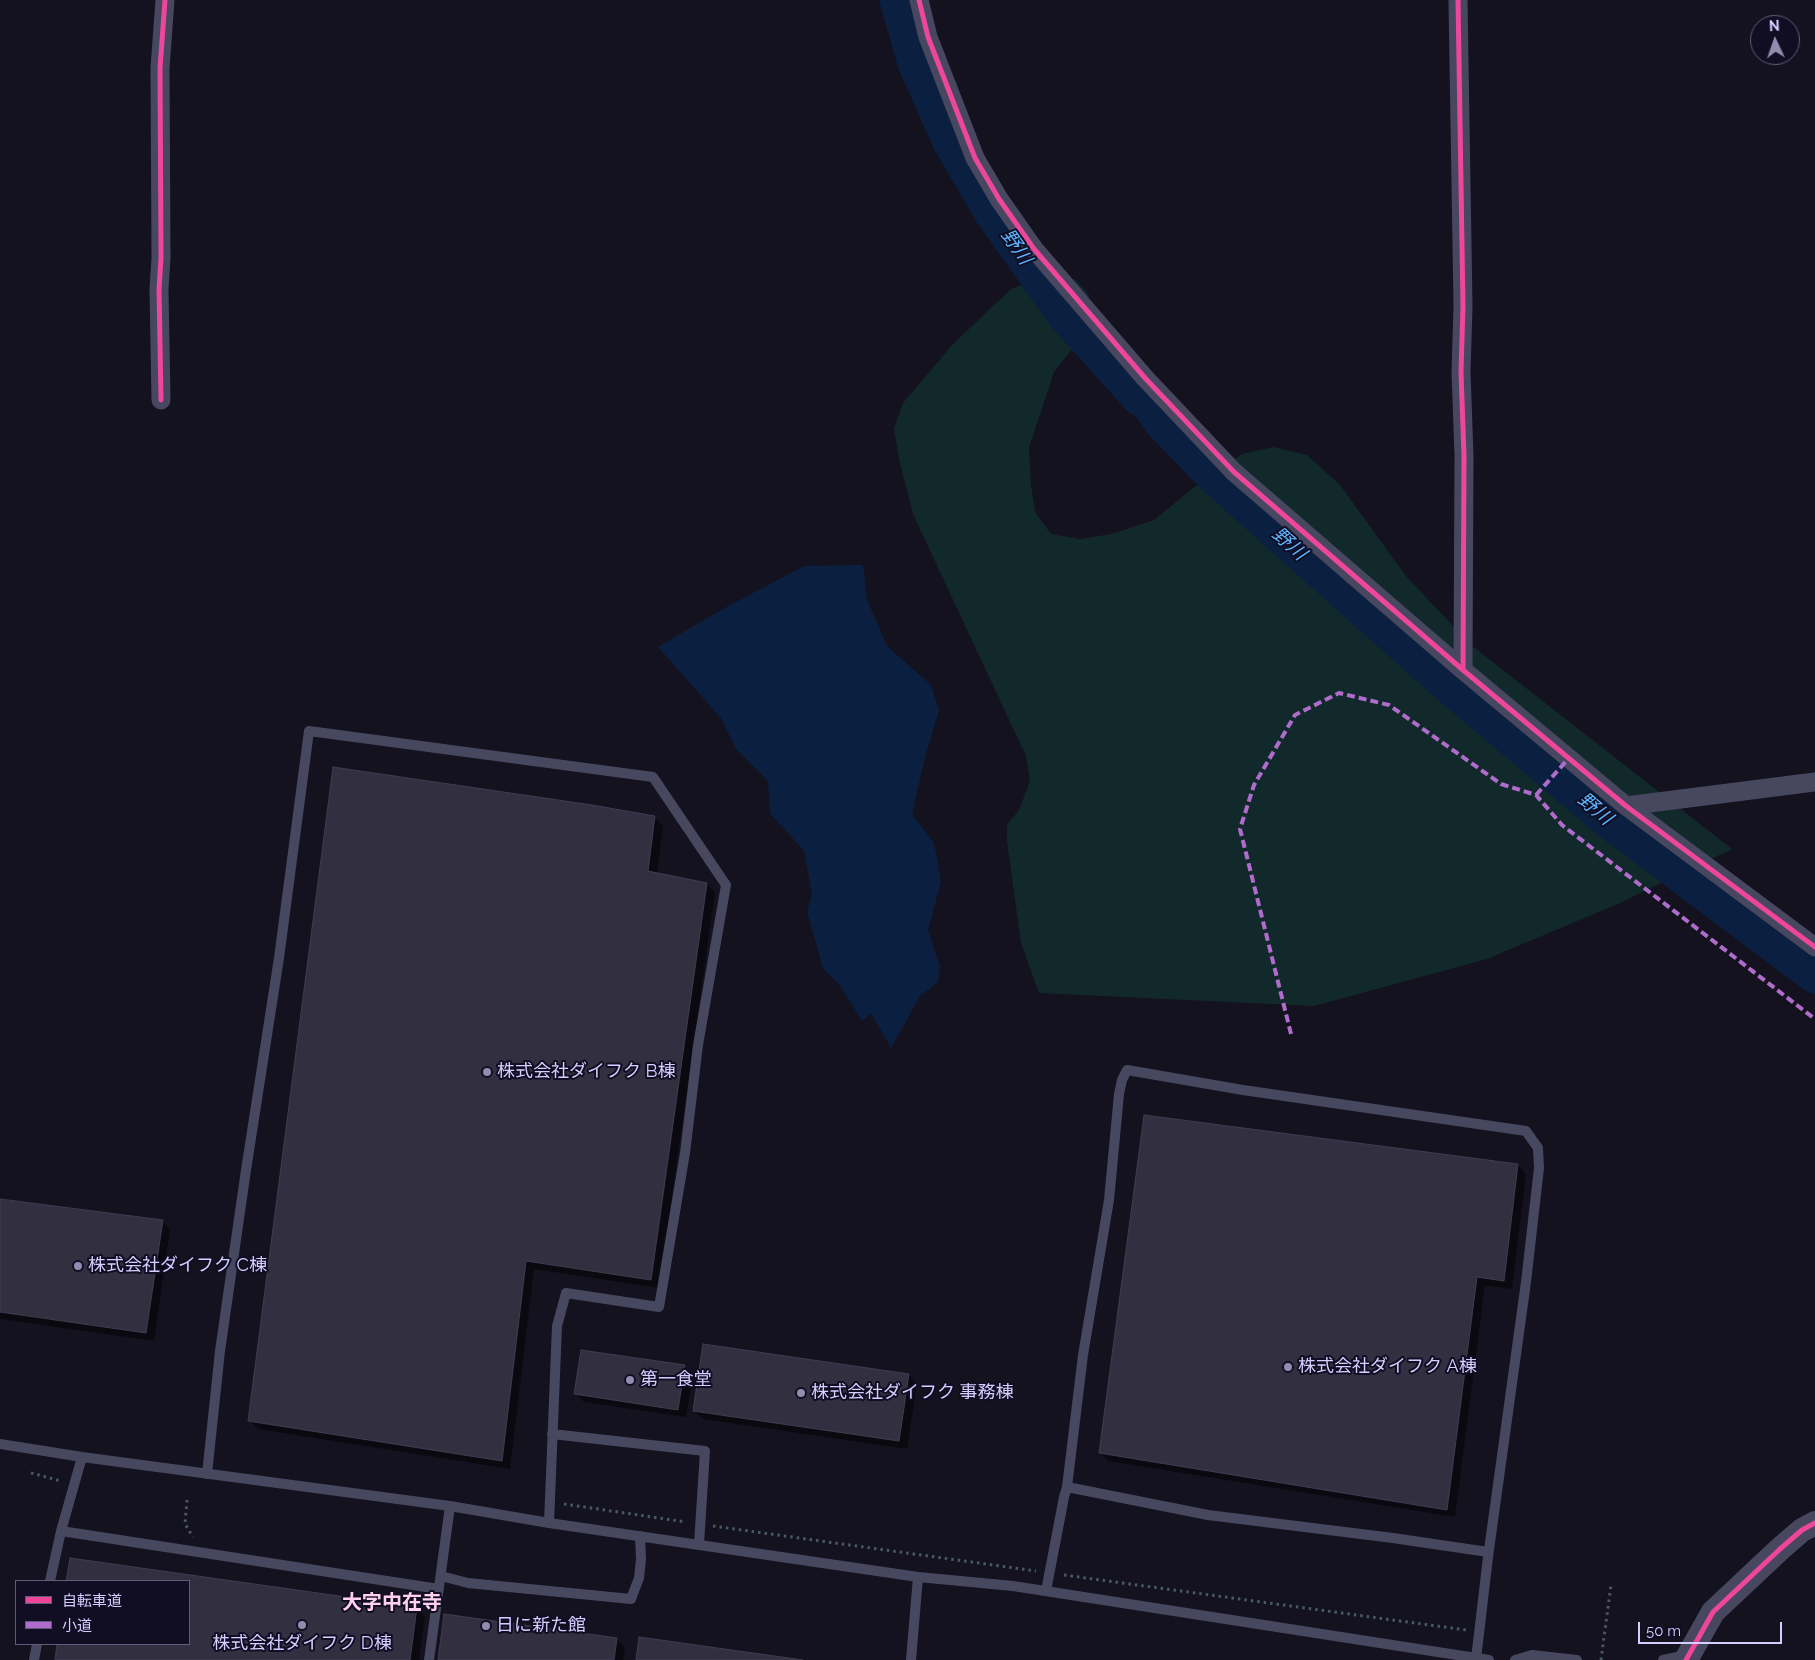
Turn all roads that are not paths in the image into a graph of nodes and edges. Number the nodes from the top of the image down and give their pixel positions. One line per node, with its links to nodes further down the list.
1 (165, 0): 4 (street)
2 (919, 0): 5 (street)
3 (1458, 0): 5 (street)
4 (161, 400)
5 (1463, 670): 7 (street)
6 (1815, 782): 7 (street)
7 (1626, 806): 8 (street)
8 (1815, 948)
9 (552, 1434): 12 (lane); 15 (lane); 19 (lane)
10 (0, 1444): 11 (lane)
11 (82, 1457): 12 (lane); 17 (lane)
12 (207, 1474): 14 (lane)
13 (1067, 1487): 20 (lane); 20 (lane); 25 (lane)
14 (450, 1506): 15 (lane); 21 (lane)
15 (549, 1523): 18 (lane)
16 (1815, 1523): 27 (street)
17 (61, 1531): 23 (lane); 24 (lane)
18 (640, 1536): 19 (lane); 21 (lane)
19 (699, 1544): 22 (lane)
20 (1488, 1552): 28 (lane)
21 (441, 1576): 24 (lane)
22 (918, 1577): 25 (lane); 31 (lane)
23 (50, 1580)
24 (439, 1589): 30 (lane)
25 (1046, 1591): 28 (lane)
26 (38, 1645): 29 (lane)
27 (1687, 1658): 35 (lane)
28 (1476, 1659): 32 (lane)
29 (34, 1660)
30 (429, 1660)
31 (911, 1660)
32 (1489, 1660)
33 (1515, 1660): 34 (lane)
34 (1577, 1660)
35 (1663, 1660)

